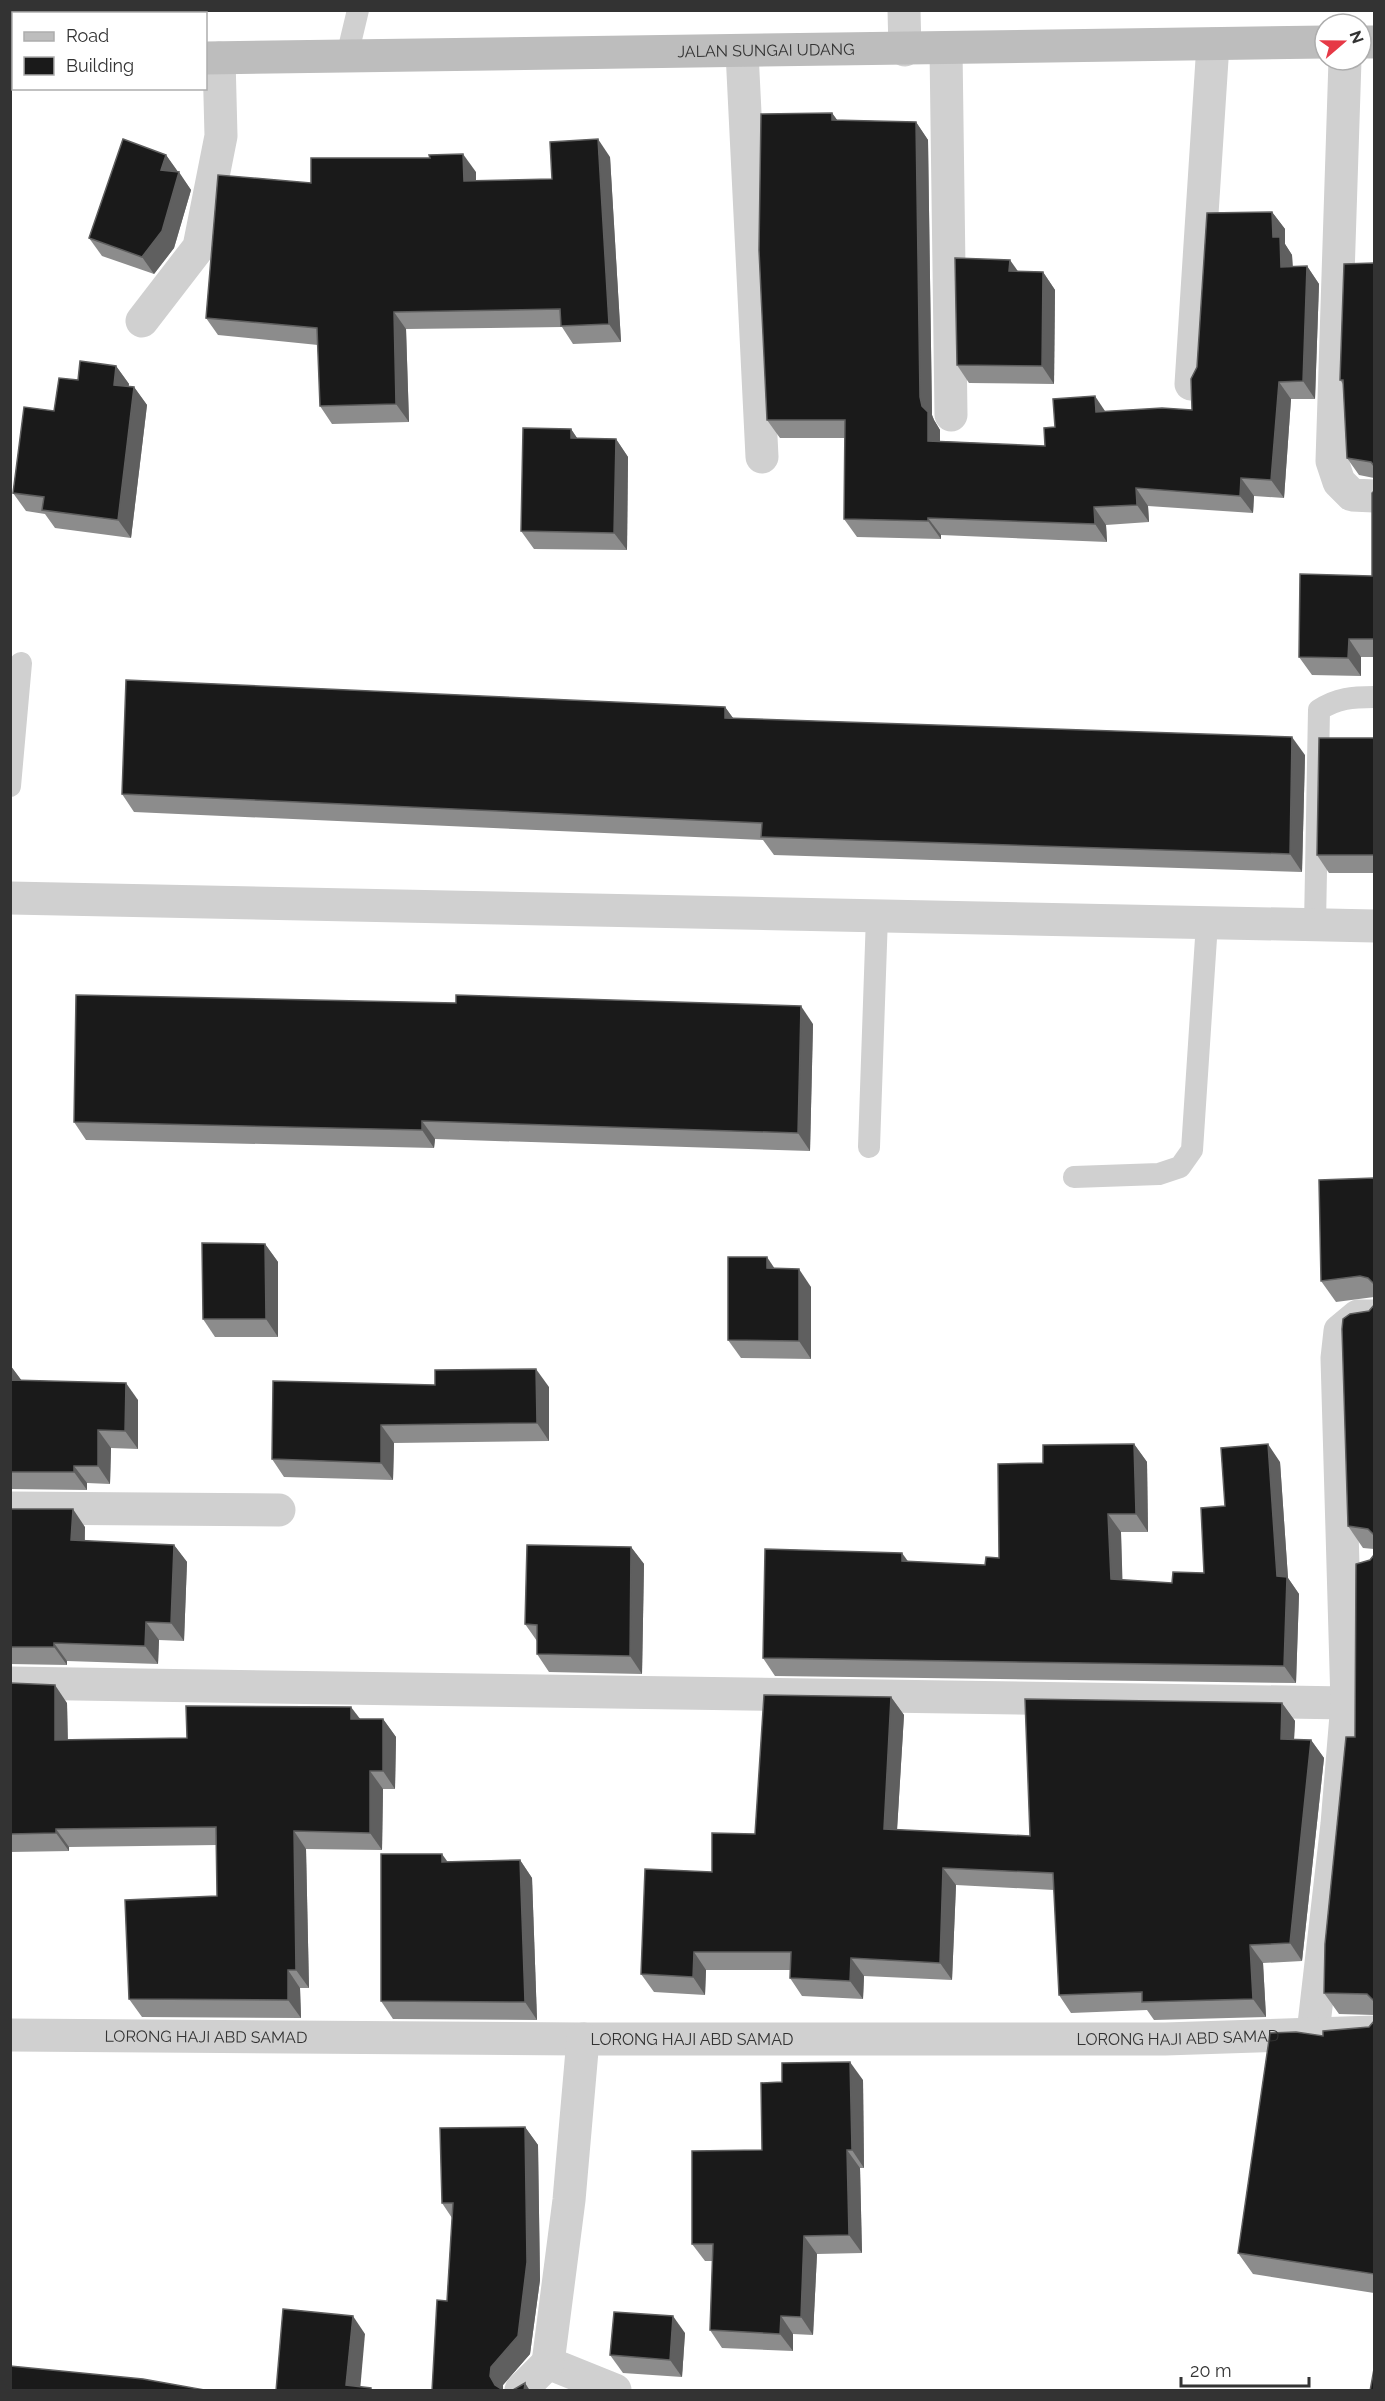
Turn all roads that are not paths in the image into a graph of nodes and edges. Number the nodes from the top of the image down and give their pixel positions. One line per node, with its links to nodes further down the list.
1 (358, 10): 8 (lane)
2 (904, 10): 6 (street)
3 (1313, 42): 4 (street, JALAN SUNGAI UDANG)
4 (1213, 44): 5 (street, JALAN SUNGAI UDANG); 12 (street)
5 (946, 49): 6 (street, JALAN SUNGAI UDANG); 13 (street)
6 (905, 50): 7 (street, JALAN SUNGAI UDANG)
7 (742, 52): 8 (street, JALAN SUNGAI UDANG); 14 (street)
8 (347, 56): 9 (street, JALAN SUNGAI UDANG)
9 (212, 58): 11 (street)
10 (1345, 72): 15 (street)
11 (142, 321)
12 (1191, 384)
13 (951, 415)
14 (762, 457)
15 (1374, 496)
16 (21, 663): 18 (lane)
17 (1374, 697): 22 (lane)
18 (10, 786)
19 (10, 898): 20 (street)
20 (877, 916): 21 (street); 24 (lane)
21 (1207, 923): 22 (street); 25 (lane)
22 (1315, 925): 23 (street)
23 (1374, 926)
24 (869, 1147)
25 (1074, 1177)
26 (1374, 1316): 29 (street)
27 (10, 1508): 28 (street)
28 (279, 1510)
29 (1359, 1567): 31 (street)
30 (10, 1683): 31 (street)
31 (1347, 1703): 33 (street)
32 (1374, 2032): 33 (street, LORONG HAJI ABD SAMAD)
33 (1313, 2033): 35 (street, LORONG HAJI ABD SAMAD)
34 (10, 2035): 35 (street, LORONG HAJI ABD SAMAD)
35 (582, 2039): 36 (street)
36 (548, 2363): 37 (street); 38 (street)
37 (520, 2391)
38 (615, 2391)

